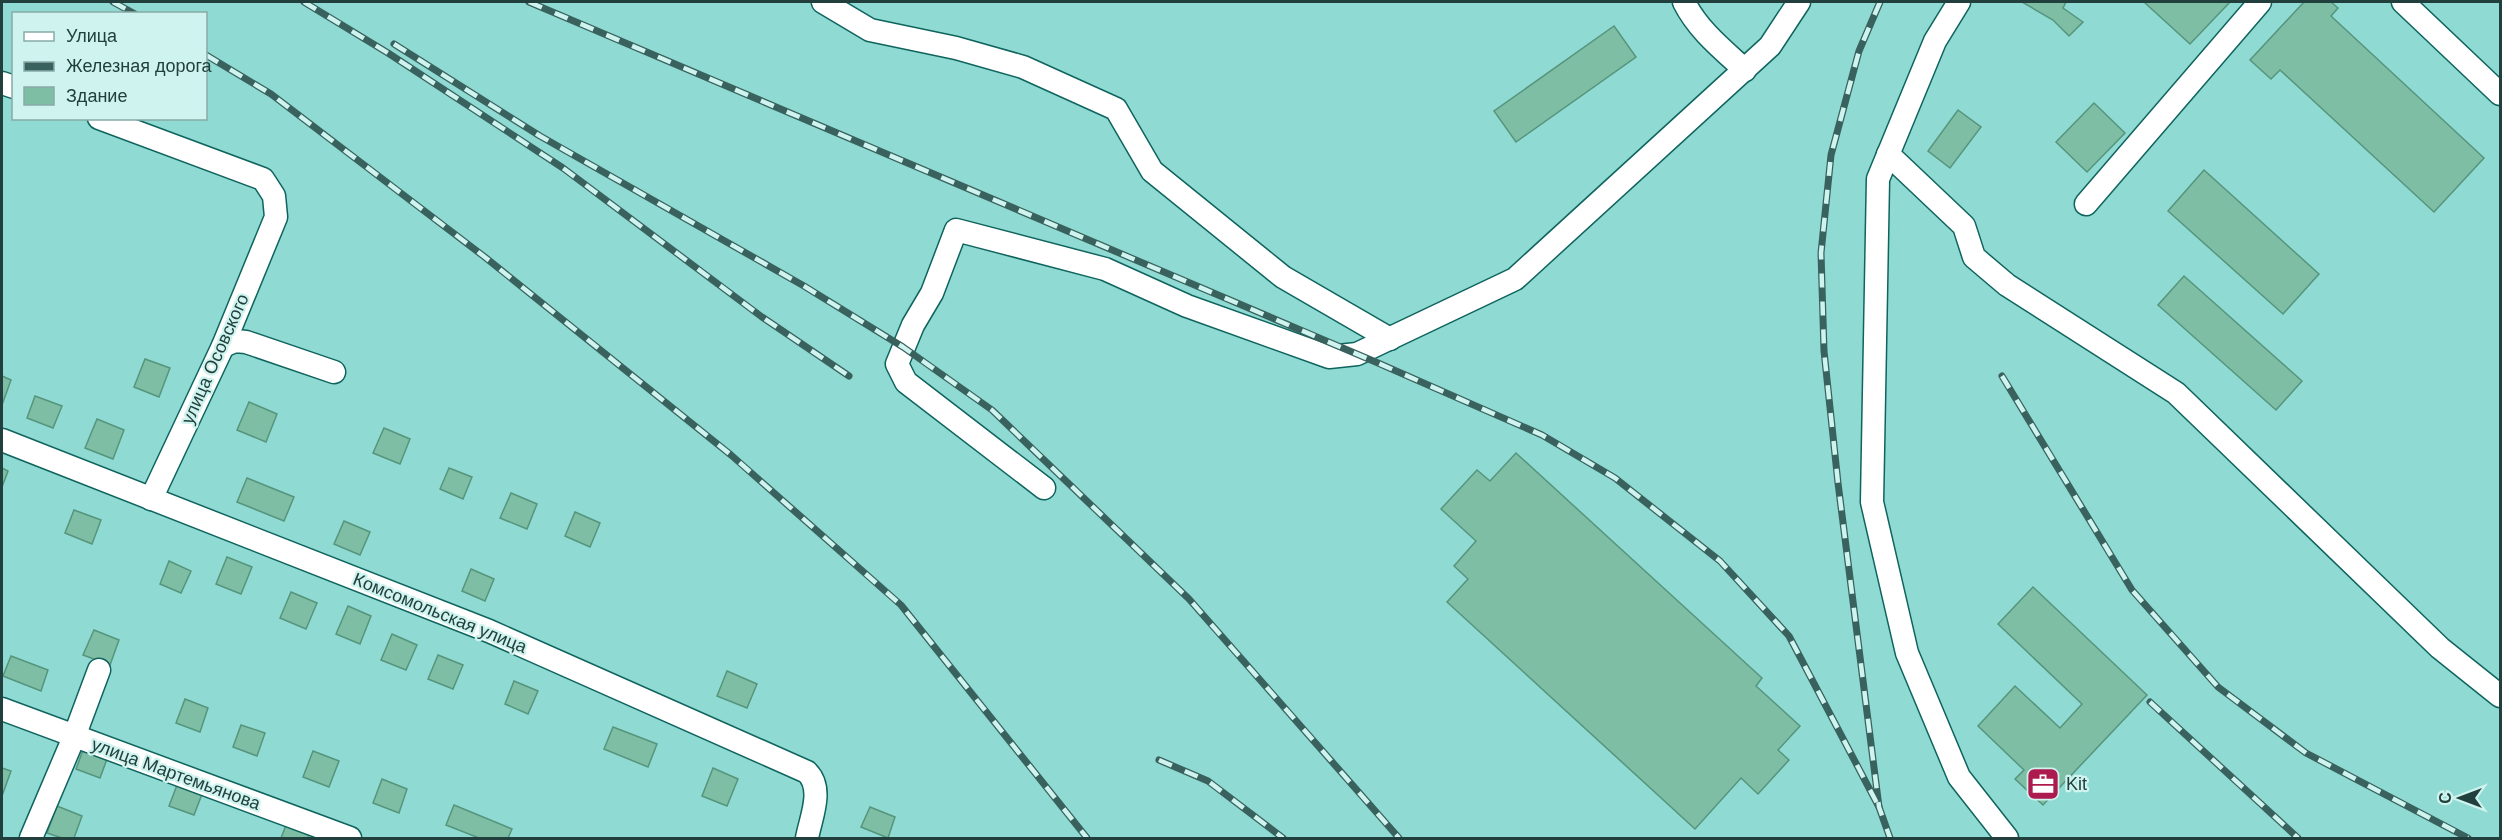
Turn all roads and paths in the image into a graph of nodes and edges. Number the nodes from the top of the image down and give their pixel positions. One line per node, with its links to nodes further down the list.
1 (823, 2): 12 (street)
2 (1684, 2): 7 (street)
3 (1799, 2): 7 (street)
4 (1959, 2): 10 (street)
5 (2260, 2): 11 (street)
6 (2417, 6): 8 (street)
7 (1745, 70): 12 (street)
8 (2500, 94)
9 (104, 120): 13 (street, улица Осовского)
10 (1888, 154): 19 (street); 25 (street)
11 (2086, 204)
12 (1390, 339): 16 (street)
13 (223, 346): 14 (street); 17 (street, улица Осовского)
14 (334, 372)
15 (2, 440): 17 (street, Комсомольская улица)
16 (1044, 488)
17 (151, 499): 24 (street, Комсомольская улица)
18 (99, 670): 21 (street)
19 (2500, 696)
20 (2, 709): 21 (street, улица Мартемьянова)
21 (74, 737): 22 (street); 23 (street, улица Мартемьянова)
22 (31, 838)
23 (350, 838)
24 (807, 838)
25 (2007, 838)

